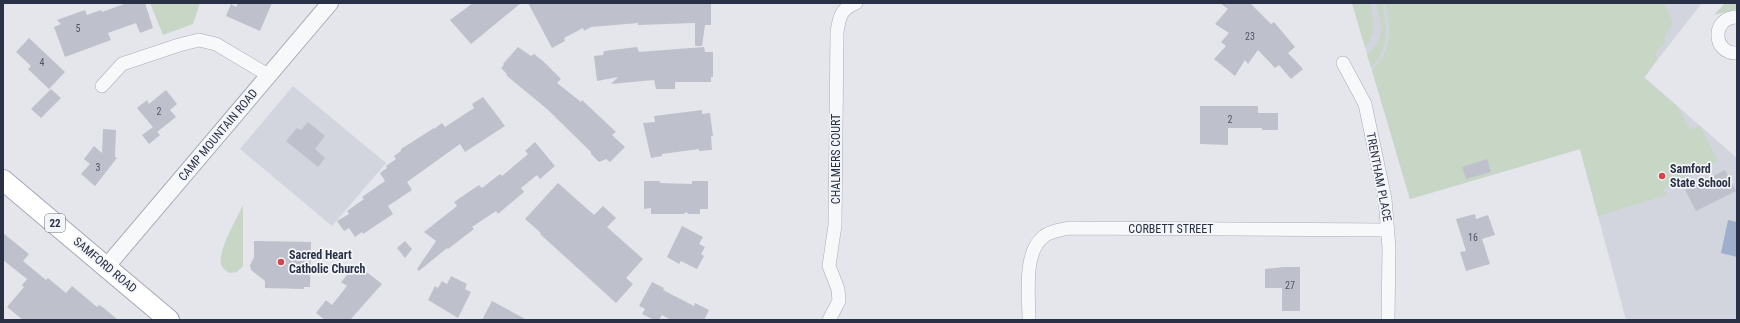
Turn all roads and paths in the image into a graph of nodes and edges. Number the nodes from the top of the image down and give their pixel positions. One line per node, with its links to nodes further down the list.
1 (330, 3): 6 (street, CAMP MOUNTAIN ROAD)
2 (856, 3): 12 (street, CHALMERS COURT)
3 (1737, 17): 4 (street)
4 (1737, 53)
5 (1343, 63): 9 (street, TRENTHAM PLACE)
6 (268, 76): 7 (street); 10 (street, CAMP MOUNTAIN ROAD)
7 (102, 86)
8 (3, 180): 10 (main road, SAMFORD ROAD / 22)
9 (1388, 230): 13 (street, CORBETT STREET); 14 (street, TRENTHAM PLACE)
10 (107, 266): 11 (main road, SAMFORD ROAD / 22)
11 (169, 320)
12 (829, 320)
13 (1029, 320)
14 (1388, 320)

